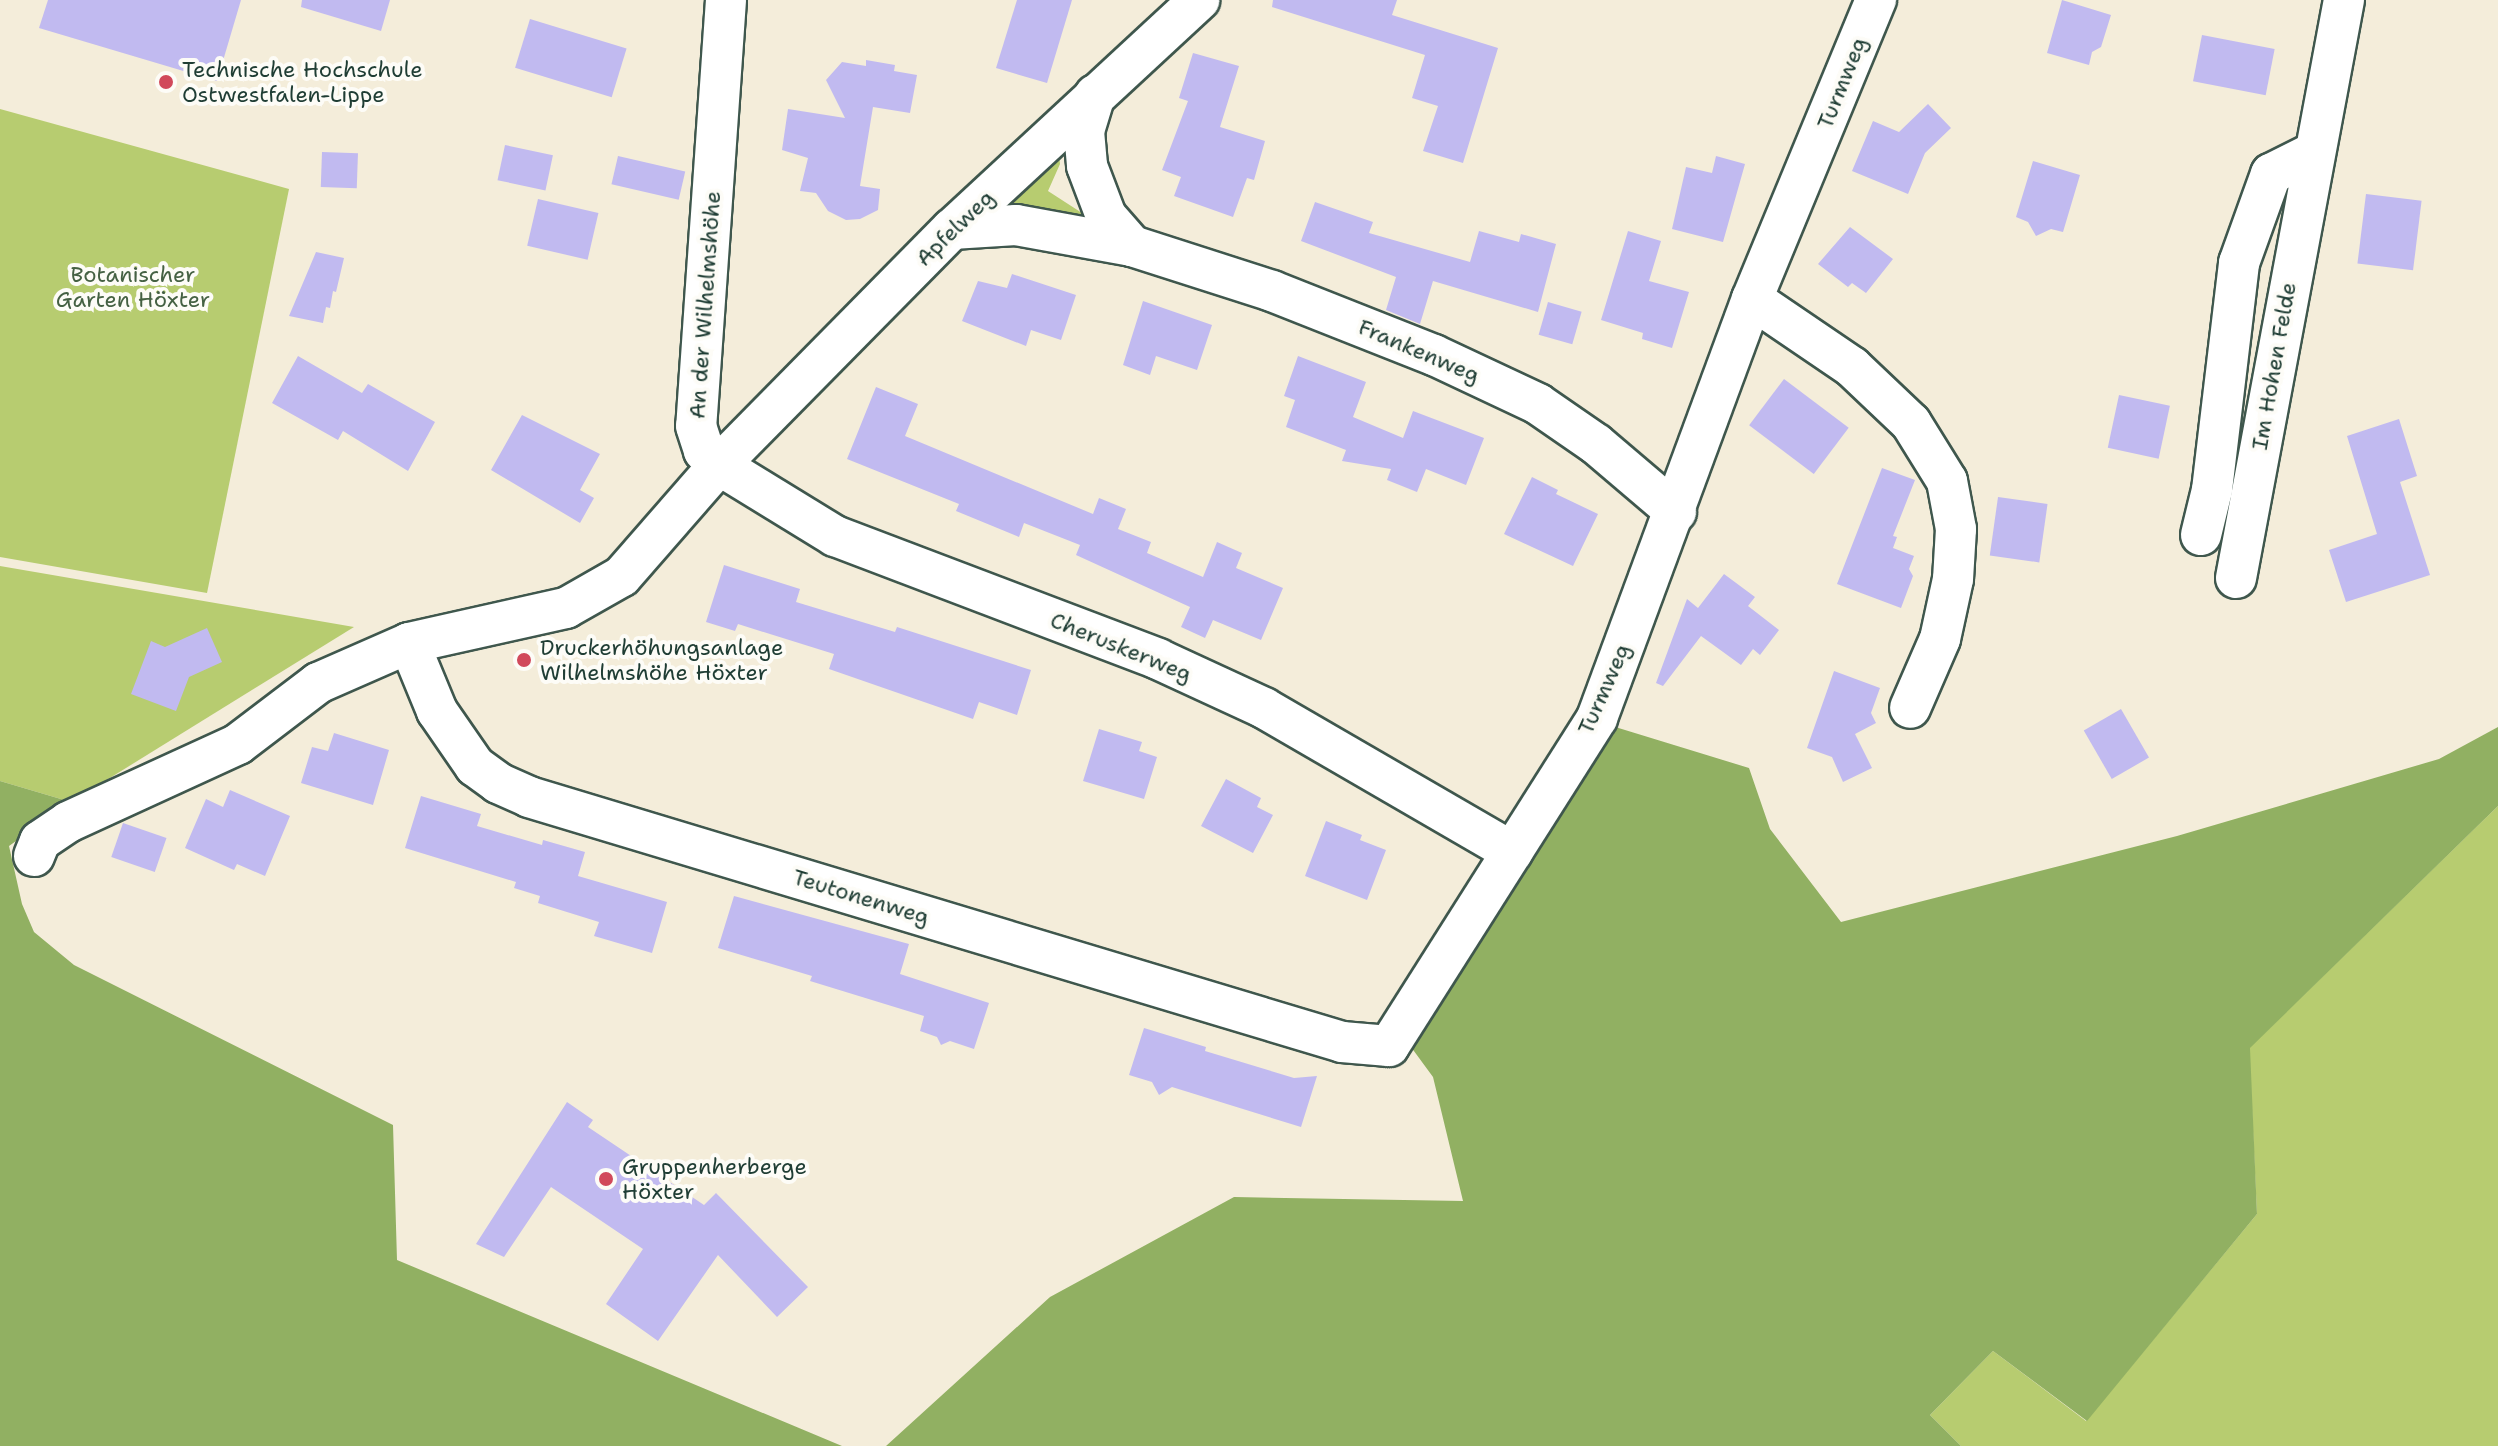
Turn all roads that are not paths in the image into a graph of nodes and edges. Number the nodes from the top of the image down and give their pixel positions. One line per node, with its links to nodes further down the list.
1 (726, 0): 10 (street, An der Wilhelmshöhe)
2 (1199, 0): 5 (street, Apfelweg)
3 (1876, 0): 9 (street, Turmweg)
4 (2344, 0): 6 (street, Im Hohen Felde)
5 (1095, 95): 7 (street, Apfelweg); 8 (street)
6 (2313, 153): 12 (street, Im Hohen Felde); 13 (street, Im Hohen Felde)
7 (952, 229): 8 (street, Frankenweg); 10 (street, Apfelweg)
8 (1132, 246): 11 (street, Frankenweg)
9 (1752, 299): 11 (street, Turmweg); 15 (street)
10 (719, 465): 14 (street); 16 (street, Cheruskerweg)
11 (1676, 512): 16 (street, Turmweg)
12 (2201, 535)
13 (2236, 578)
14 (409, 643): 17 (street); 18 (street, Teutonenweg)
15 (1910, 708)
16 (1512, 852): 18 (street, Turmweg)
17 (34, 856)
18 (1389, 1046)

